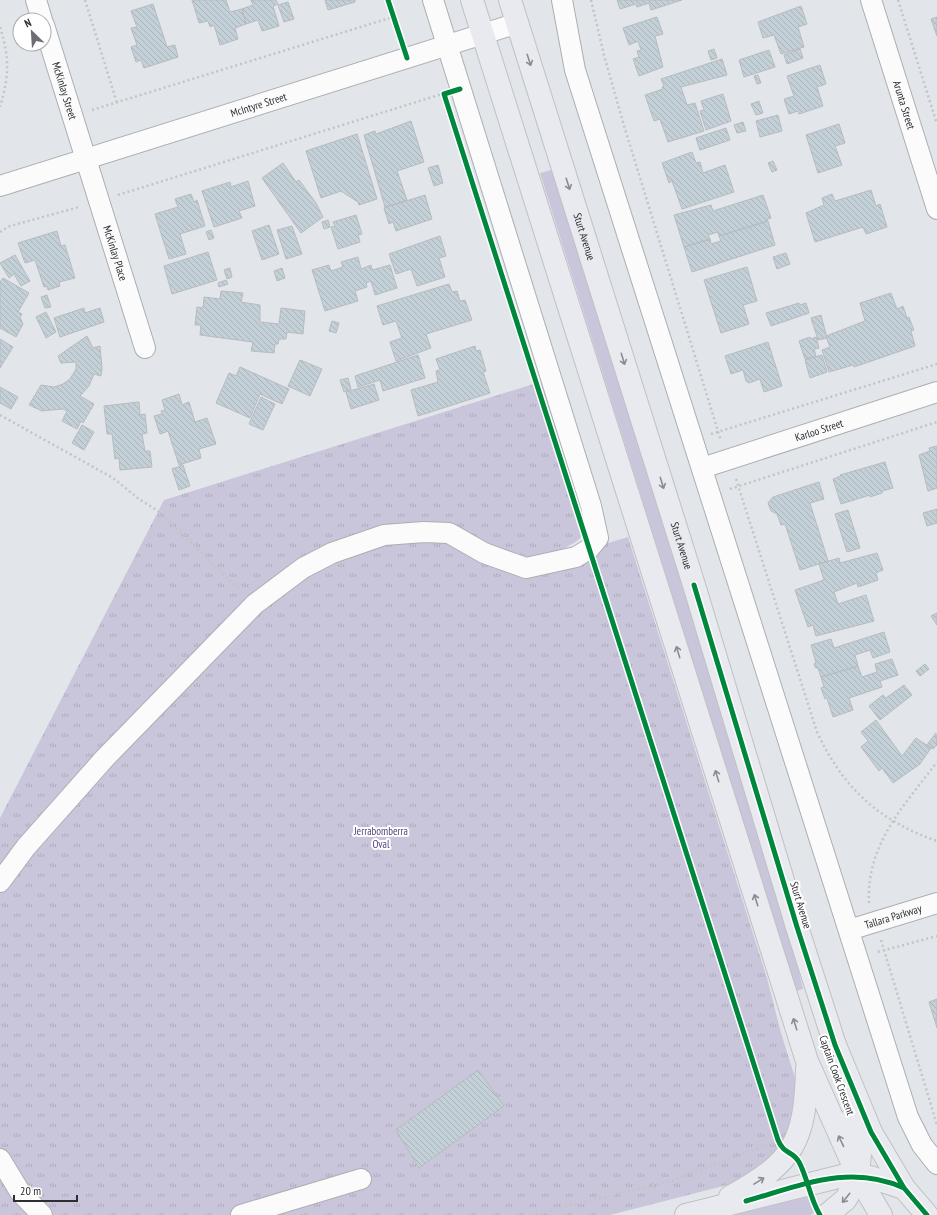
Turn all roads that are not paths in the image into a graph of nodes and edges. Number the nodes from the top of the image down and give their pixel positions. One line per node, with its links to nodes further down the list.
1 (36, 0): 7 (street)
2 (433, 0): 10 (street)
3 (472, 0): 9 (main road)
4 (510, 0): 8 (main road, Sturt Avenue)
5 (562, 0): 17 (street)
6 (871, 0): 14 (street, Arunta Street)
7 (40, 12)
8 (518, 23): 9 (street, McIntyre Street); 20 (main road, Sturt Avenue, one-way to 20)
9 (483, 34): 10 (street, McIntyre Street); 22 (main road, one-way to 9)
10 (447, 46): 12 (street, McIntyre Street); 18 (street)
11 (52, 50): 12 (street, McKinlay Street)
12 (86, 158): 13 (street, McIntyre Street); 15 (street, McKinlay Place)
13 (0, 186)
14 (937, 209)
15 (145, 348)
16 (937, 392): 17 (street, Karloo Street)
17 (702, 468): 21 (street)
18 (0, 882)
19 (937, 903): 21 (street, Tallara Parkway)
20 (797, 927): 25 (main road, Captain Cook Crescent); 27 (main road, Sturt Avenue)
21 (849, 930): 24 (street)
22 (807, 1062): 25 (main road, one-way to 22); 28 (main road, one-way to 22)
23 (0, 1159): 29 (street)
24 (937, 1164)
25 (858, 1176): 27 (main road); 28 (main road); 31 (main road, Captain Cook Crescent, one-way to 31); 32 (main road)
26 (361, 1179): 30 (street)
27 (904, 1188): 33 (main road, Sturt Avenue)
28 (697, 1214)
29 (42, 1215)
30 (241, 1215)
31 (827, 1215)
32 (881, 1215)
33 (927, 1215)

